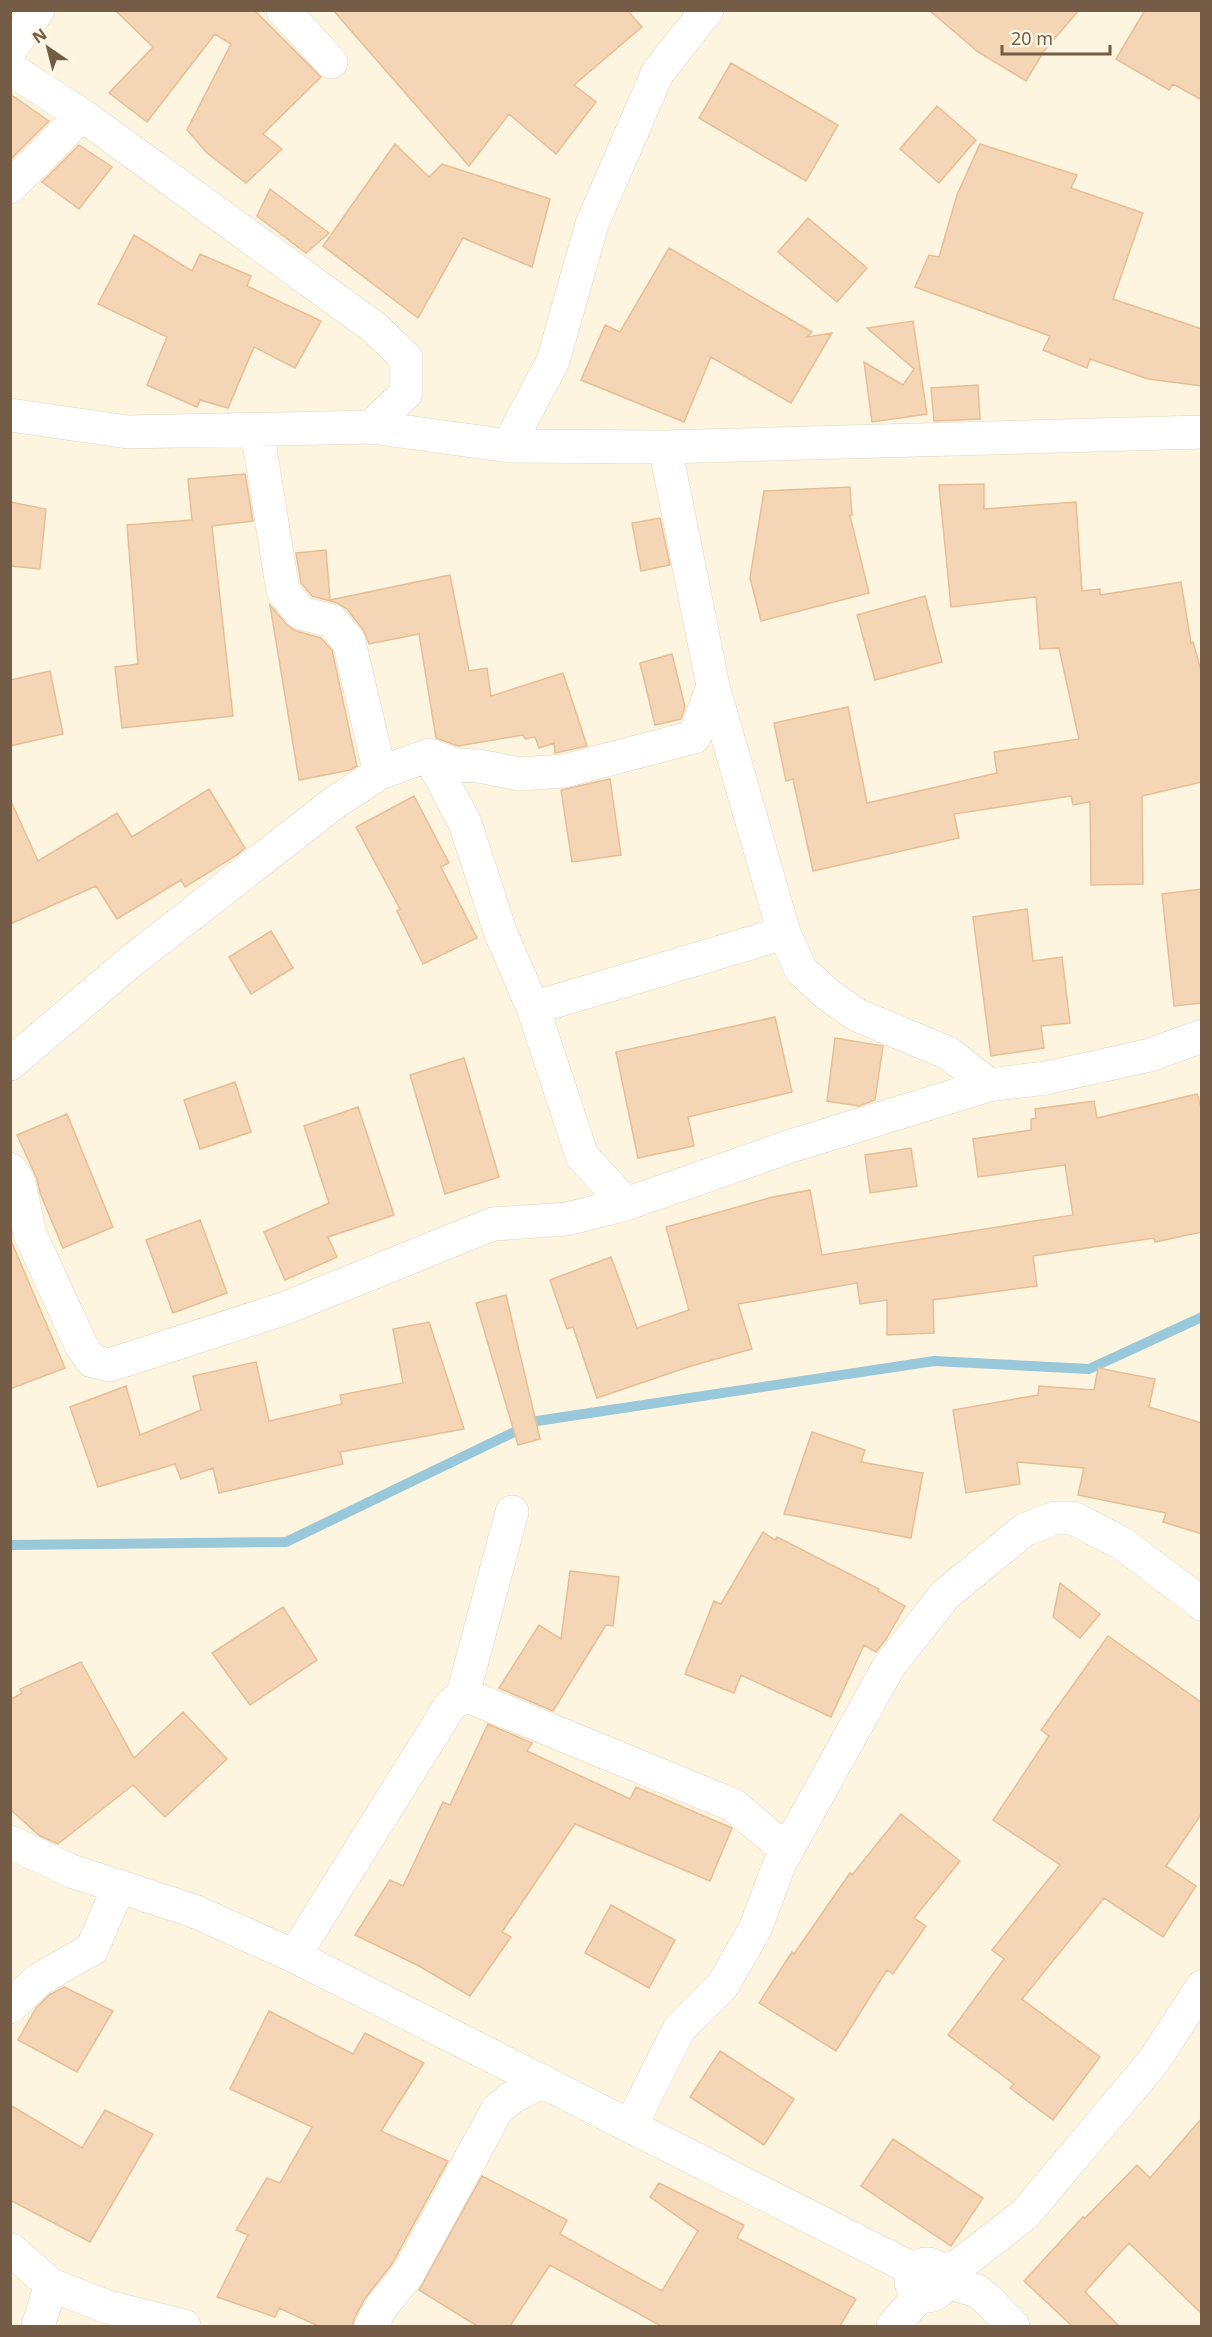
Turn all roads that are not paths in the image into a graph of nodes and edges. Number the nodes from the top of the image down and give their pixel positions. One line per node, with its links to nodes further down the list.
1 (39, 10): 4 (street)
2 (283, 10): 5 (street)
3 (707, 10): 13 (street)
4 (10, 50)
5 (331, 62)
6 (10, 69): 7 (street)
7 (82, 115): 8 (street); 10 (street)
8 (10, 187)
9 (10, 415): 11 (street)
10 (371, 428): 11 (street); 13 (street)
11 (257, 430): 17 (street)
12 (1202, 432): 14 (street)
13 (508, 446): 14 (street)
14 (665, 447): 15 (street)
15 (712, 686): 16 (street); 18 (street)
16 (429, 755): 17 (street); 19 (street)
17 (380, 773): 21 (street)
18 (784, 933): 19 (street); 22 (street)
19 (533, 1008): 24 (street)
20 (1202, 1036): 22 (street)
21 (10, 1064)
22 (989, 1084): 24 (street)
23 (10, 1169): 24 (street)
24 (626, 1204)
25 (512, 1512): 27 (street)
26 (1202, 1604): 29 (street)
27 (463, 1694): 29 (street); 31 (street)
28 (10, 1842): 30 (street)
29 (787, 1850): 35 (street)
30 (119, 1886): 31 (street); 33 (street)
31 (294, 1956): 34 (street)
32 (1202, 1987): 37 (street)
33 (10, 2007)
34 (543, 2081): 35 (street); 41 (street)
35 (631, 2125): 37 (street)
36 (10, 2249): 38 (street)
37 (930, 2279): 42 (street); 43 (street)
38 (51, 2285): 39 (street); 40 (street)
39 (38, 2326)
40 (184, 2326)
41 (371, 2326)
42 (893, 2326)
43 (1012, 2326)

